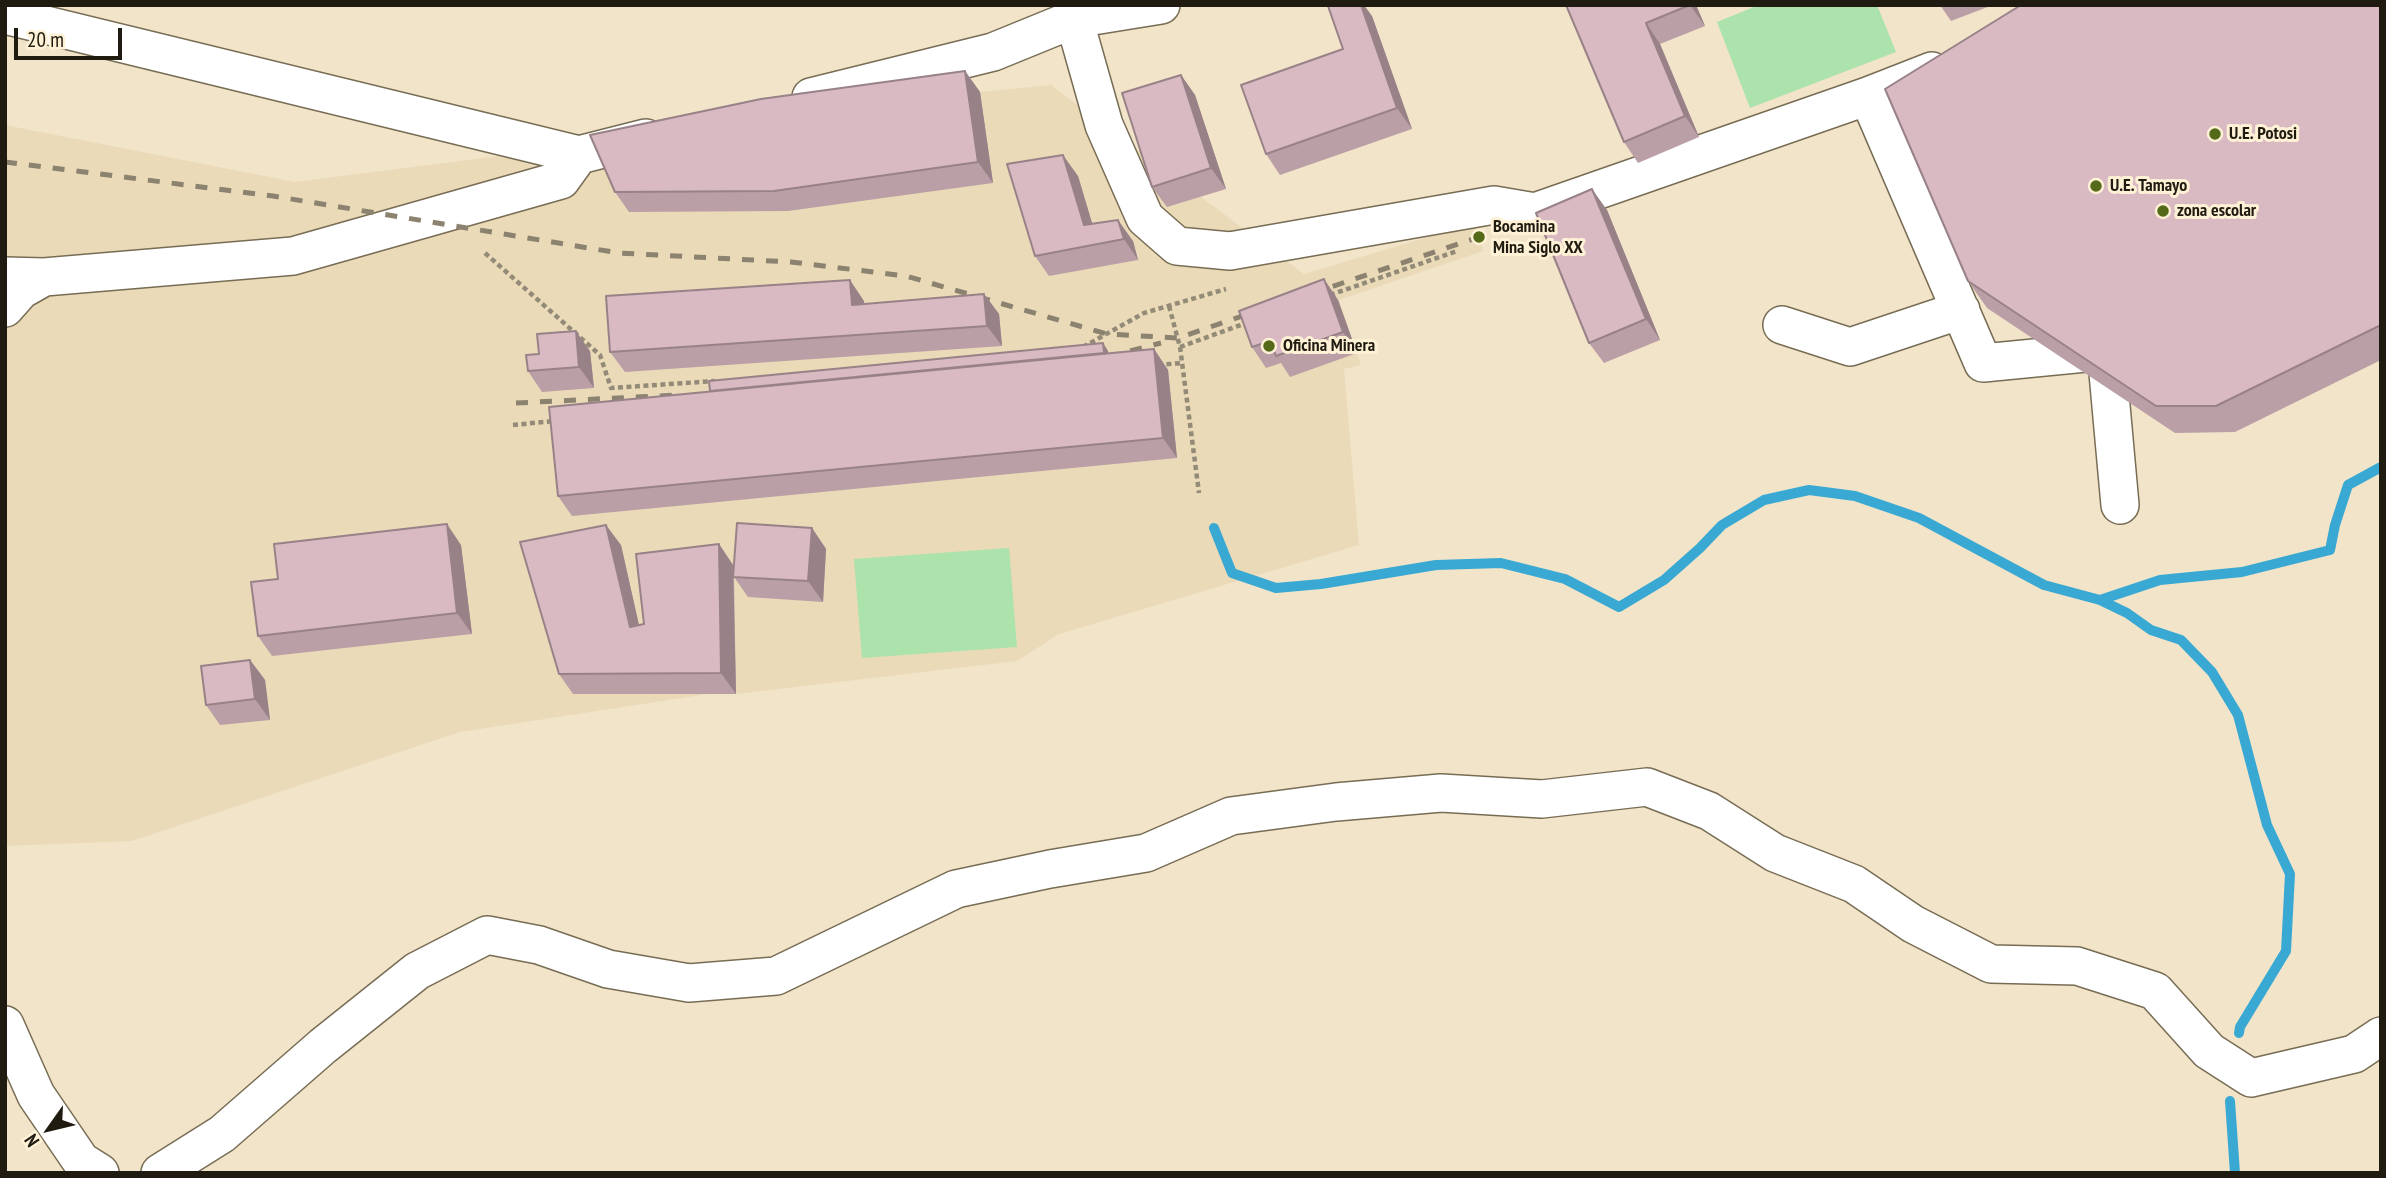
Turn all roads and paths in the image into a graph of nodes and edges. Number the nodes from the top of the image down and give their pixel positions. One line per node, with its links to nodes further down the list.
1 (1161, 5): 3 (street)
2 (5, 15): 8 (street)
3 (1074, 19): 5 (street); 6 (street)
4 (1959, 61): 5 (street)
5 (1868, 96): 17 (street)
6 (779, 105)
7 (672, 132): 8 (street)
8 (579, 155): 12 (street)
9 (1468, 248): 14 (path)
10 (485, 253): 24 (path)
11 (5, 276): 12 (street)
12 (44, 276): 16 (street)
13 (1214, 293): 15 (path)
14 (1324, 297)
15 (1169, 306): 20 (path); 21 (path)
16 (5, 308)
17 (1961, 310): 19 (street); 28 (street)
18 (1260, 318): 20 (path)
19 (1782, 325)
20 (1180, 347): 22 (path)
21 (1070, 348)
22 (1182, 362): 23 (path); 27 (path)
23 (1154, 365)
24 (722, 380)
25 (565, 419): 26 (path)
26 (513, 425)
27 (1199, 493)
28 (2120, 505)
29 (5, 1024): 31 (street)
30 (2381, 1036): 32 (street)
31 (100, 1173)
32 (160, 1173)

